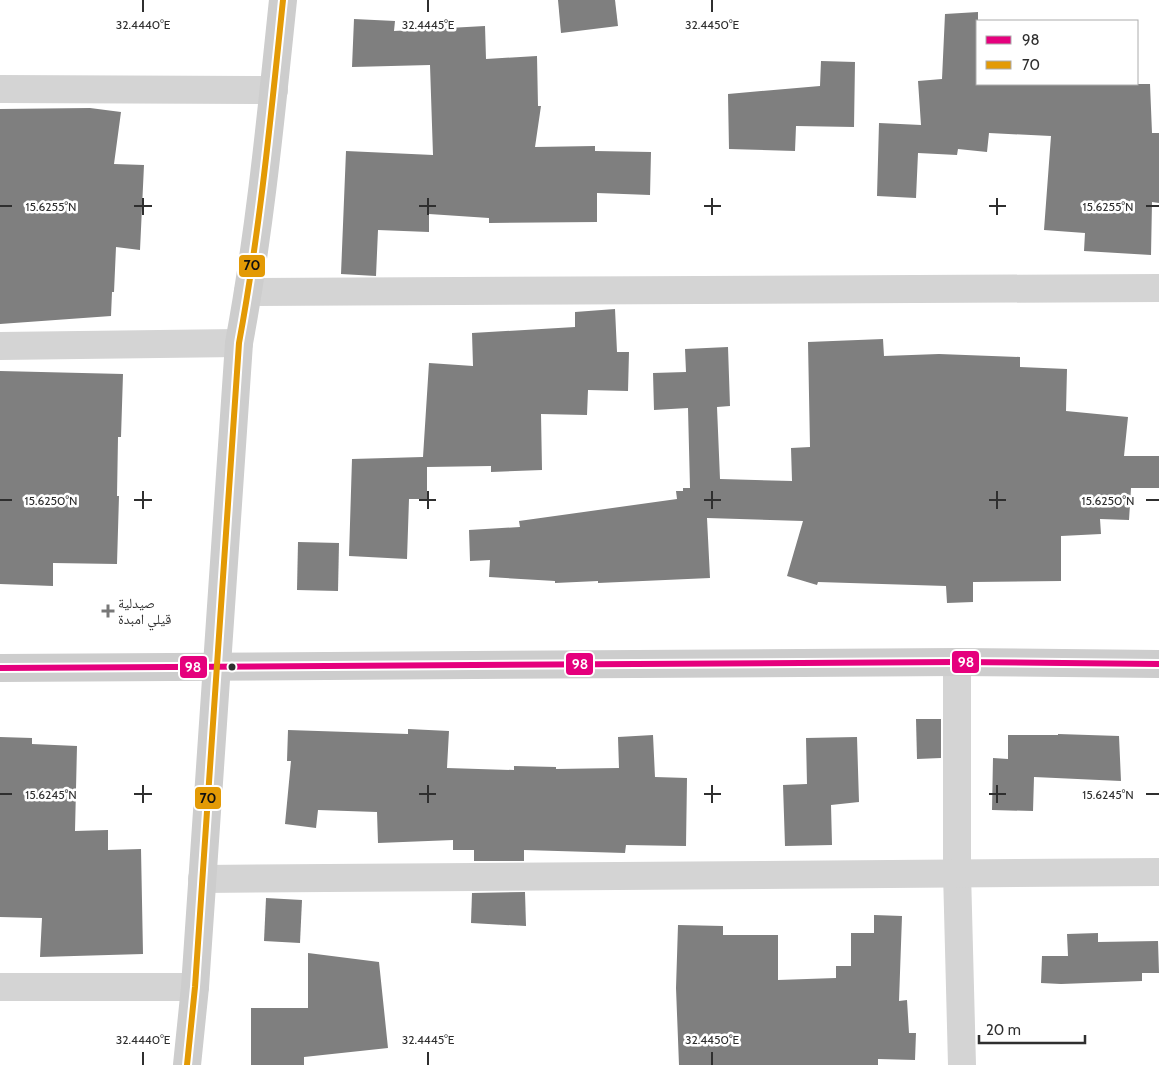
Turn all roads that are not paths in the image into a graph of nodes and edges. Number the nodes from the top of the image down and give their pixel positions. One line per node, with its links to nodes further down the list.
1 (283, 0): 3 (street)
2 (0, 89): 3 (street)
3 (274, 90): 5 (street)
4 (1159, 288): 5 (street)
5 (248, 292): 6 (street)
6 (238, 343): 7 (street); 10 (street)
7 (0, 346)
8 (957, 662): 9 (street); 10 (street); 12 (street)
9 (1159, 664)
10 (217, 667): 11 (street); 14 (street)
11 (0, 668)
12 (957, 872): 13 (street); 14 (street); 18 (street)
13 (1159, 872)
14 (202, 879): 16 (street)
15 (0, 987): 16 (street)
16 (195, 987): 17 (street)
17 (187, 1065)
18 (962, 1065)

